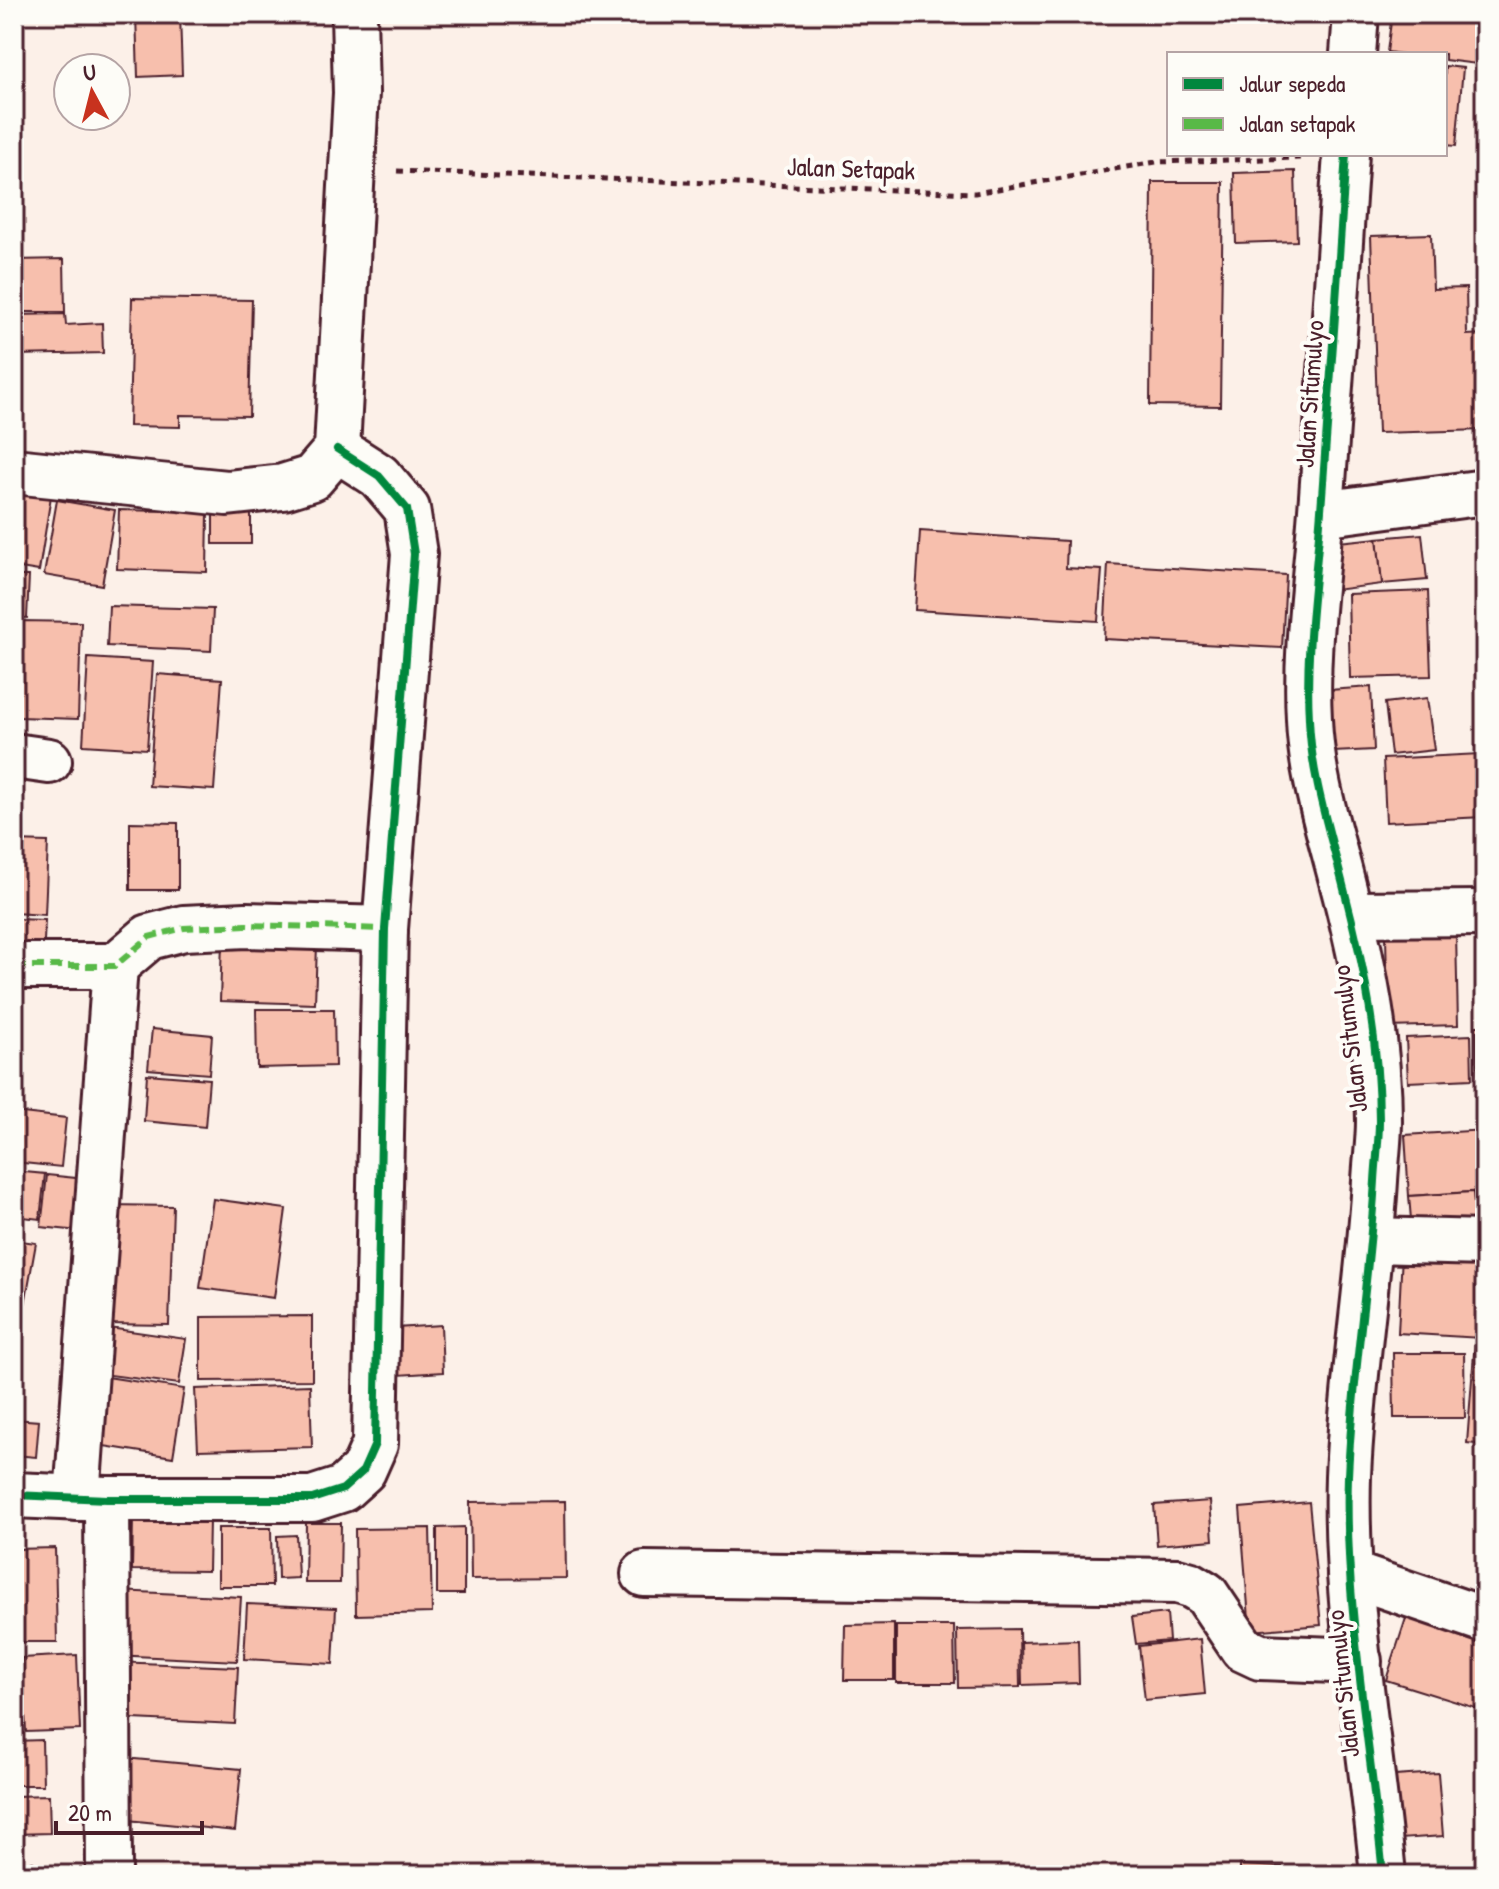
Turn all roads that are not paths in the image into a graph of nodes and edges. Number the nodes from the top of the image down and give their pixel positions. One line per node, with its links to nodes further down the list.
1 (354, 14): 5 (street)
2 (1356, 14): 3 (street)
3 (1353, 52)
4 (1346, 156): 8 (street, Jalan Situmulyo)
5 (337, 449): 6 (street); 11 (street)
6 (14, 471)
7 (1485, 492): 8 (street)
8 (1321, 514): 10 (street, Jalan Situmulyo)
9 (1485, 913): 10 (street)
10 (1351, 914): 14 (street, Jalan Situmulyo)
11 (385, 929): 13 (street); 17 (street)
12 (14, 966): 13 (street)
13 (115, 966): 17 (street)
14 (1371, 1240): 15 (street); 19 (street, Jalan Situmulyo)
15 (1485, 1243)
16 (14, 1495): 17 (street)
17 (92, 1498): 22 (street)
18 (644, 1574): 21 (street)
19 (1350, 1574): 20 (street); 21 (street, Jalan Situmulyo)
20 (1485, 1620)
21 (1359, 1661): 23 (street, Jalan Situmulyo)
22 (109, 1875)
23 (1383, 1875)

